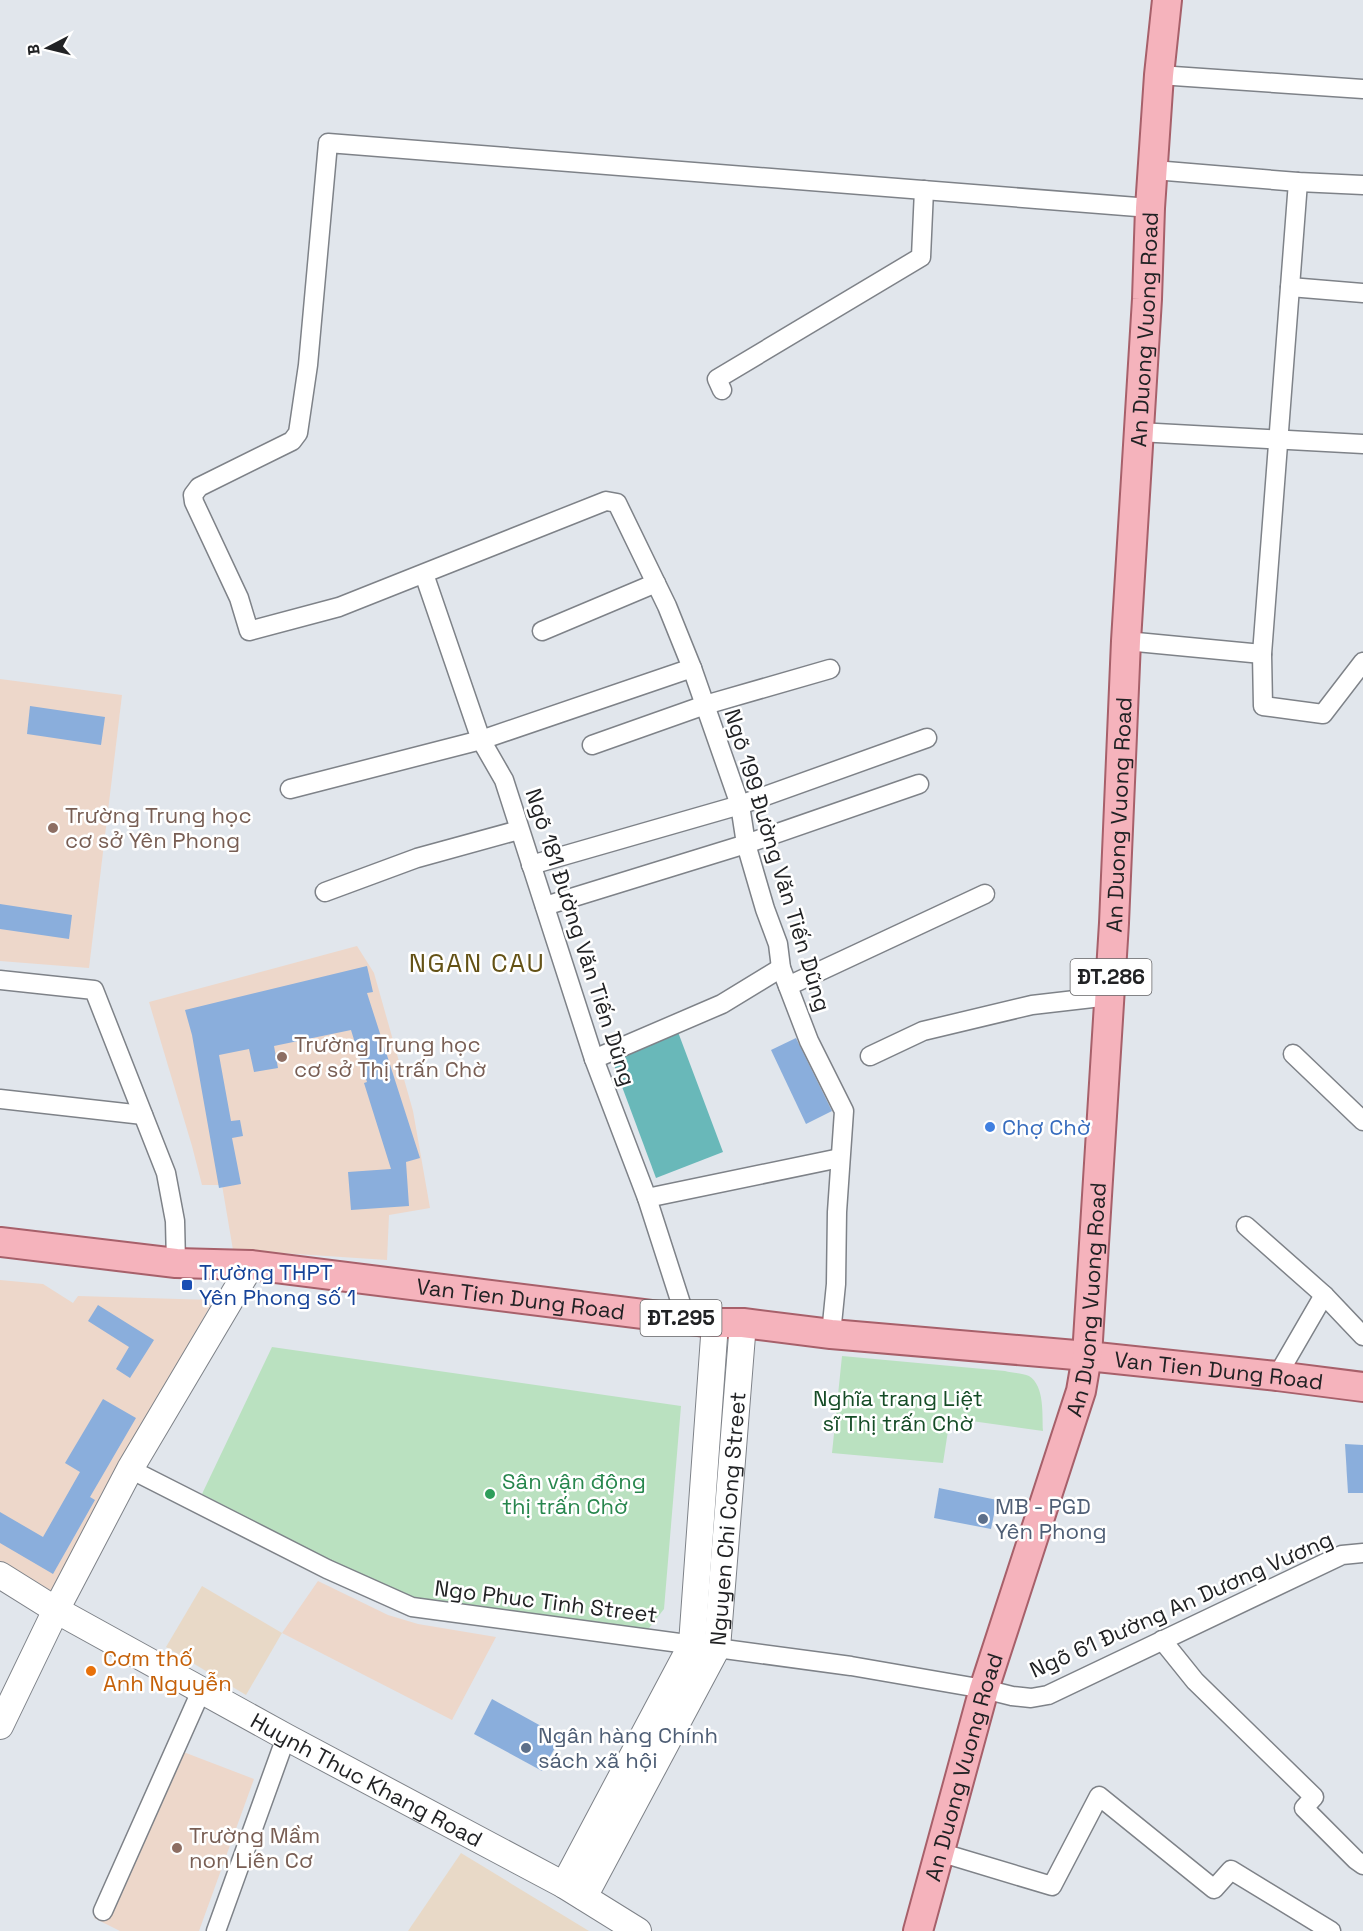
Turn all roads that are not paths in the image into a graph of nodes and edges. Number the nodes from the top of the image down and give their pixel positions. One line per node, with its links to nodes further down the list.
1 (1167, 0): 2 (main road, An Duong Vuong Road / ĐT.286)
2 (1159, 75): 3 (street); 4 (main road, An Duong Vuong Road / ĐT.286)
3 (1363, 89)
4 (1154, 170): 5 (street); 8 (main road, An Duong Vuong Road / ĐT.286)
5 (1298, 182): 6 (street); 9 (street)
6 (1363, 185)
7 (924, 190): 8 (street); 11 (street); 15 (street)
8 (1150, 208): 12 (main road, An Duong Vuong Road / ĐT.286)
9 (1290, 287): 10 (street); 13 (street)
10 (1363, 293)
11 (722, 390)
12 (1138, 432): 13 (street); 18 (main road, An Duong Vuong Road / ĐT.286)
13 (1280, 440): 14 (street); 19 (street)
14 (1363, 444)
15 (424, 574): 16 (street, Ngõ 199 Đường Văn Tiến Dũng); 25 (street, Ngõ 181 Đường Văn Tiến Dũng)
16 (656, 583): 17 (street); 21 (street, Ngõ 199 Đường Văn Tiến Dũng)
17 (542, 631)
18 (1126, 641): 19 (street); 39 (main road, An Duong Vuong Road / ĐT.286)
19 (1263, 654): 20 (street)
20 (1363, 662)
21 (692, 668): 23 (street, Ngõ 199 Đường Văn Tiến Dũng); 25 (street)
22 (830, 669): 23 (street)
23 (705, 705): 26 (street); 29 (street, Ngõ 199 Đường Văn Tiến Dũng)
24 (927, 738): 29 (street)
25 (481, 740): 28 (street); 30 (street, Ngõ 181 Đường Văn Tiến Dũng)
26 (592, 745)
27 (919, 784): 31 (street)
28 (290, 789)
29 (740, 805): 31 (street, Ngõ 199 Đường Văn Tiến Dũng); 32 (street)
30 (519, 830): 32 (street, Ngõ 181 Đường Văn Tiến Dũng); 33 (street)
31 (746, 844): 35 (street); 36 (street, Ngõ 199 Đường Văn Tiến Dũng)
32 (531, 865): 35 (street, Ngõ 181 Đường Văn Tiến Dũng)
33 (325, 892)
34 (984, 894): 38 (street)
35 (545, 906): 42 (street, Ngõ 181 Đường Văn Tiến Dũng)
36 (781, 968): 38 (street, Ngõ 199 Đường Văn Tiến Dũng); 42 (street)
37 (0, 980): 44 (street)
38 (788, 986): 46 (street, Ngõ 199 Đường Văn Tiến Dũng)
39 (1110, 996): 41 (street); 58 (main road, An Duong Vuong Road / ĐT.286)
40 (1293, 1054): 45 (street)
41 (870, 1056)
42 (594, 1059): 47 (street, Ngõ 181 Đường Văn Tiến Dũng)
43 (0, 1099): 44 (street)
44 (143, 1115): 50 (street)
45 (1363, 1121)
46 (840, 1158): 47 (street); 56 (street, Ngõ 199 Đường Văn Tiến Dũng)
47 (647, 1198): 53 (street, Ngõ 181 Đường Văn Tiến Dũng)
48 (1246, 1226): 52 (street)
49 (0, 1242): 50 (main road, Van Tien Dung Road / ĐT.295)
50 (176, 1263): 51 (main road, Van Tien Dung Road / ĐT.295)
51 (251, 1265): 53 (main road, Van Tien Dung Road / ĐT.295); 61 (main road)
52 (1324, 1295): 57 (street); 59 (street)
53 (686, 1319): 54 (main road, Van Tien Dung Road / ĐT.295)
54 (715, 1323): 55 (main road, Van Tien Dung Road / ĐT.295); 66 (main road, Nguyen Chi Cong Street)
55 (743, 1323): 56 (main road, Van Tien Dung Road / ĐT.295); 67 (main road, Nguyen Chi Cong Street)
56 (831, 1334): 58 (main road, Van Tien Dung Road / ĐT.295)
57 (1363, 1336)
58 (1087, 1356): 59 (main road, Van Tien Dung Road / ĐT.295); 69 (main road, An Duong Vuong Road / ĐT.286)
59 (1277, 1376): 60 (main road, Van Tien Dung Road / ĐT.295)
60 (1363, 1387)
61 (129, 1469): 64 (main road); 66 (street, Ngo Phuc Tinh Street)
62 (1363, 1553): 65 (street, Ngõ 61 Đường An Dương Vương)
63 (0, 1575): 64 (main road, Huynh Thuc Khang Road)
64 (56, 1610): 68 (main road, Huynh Thuc Khang Road); 70 (main road)
65 (1162, 1640): 69 (street, Ngõ 61 Đường An Dương Vương); 73 (street)
66 (692, 1644): 67 (street, Ngo Phuc Tinh Street); 74 (main road, Nguyen Chi Cong Street)
67 (717, 1648): 69 (street, Ngo Phuc Tinh Street); 74 (main road, Nguyen Chi Cong Street)
68 (202, 1689): 71 (main road, Huynh Thuc Khang Road); 75 (street)
69 (984, 1689): 72 (main road, An Duong Vuong Road / ĐT.286)
70 (0, 1726)
71 (286, 1737): 74 (main road, Huynh Thuc Khang Road); 76 (street)
72 (939, 1852): 78 (main road, An Duong Vuong Road / ĐT.286); 79 (street)
73 (1363, 1865)
74 (574, 1891): 77 (main road, Huynh Thuc Khang Road)
75 (103, 1911)
76 (216, 1931)
77 (638, 1931)
78 (918, 1931)
79 (1331, 1931)

